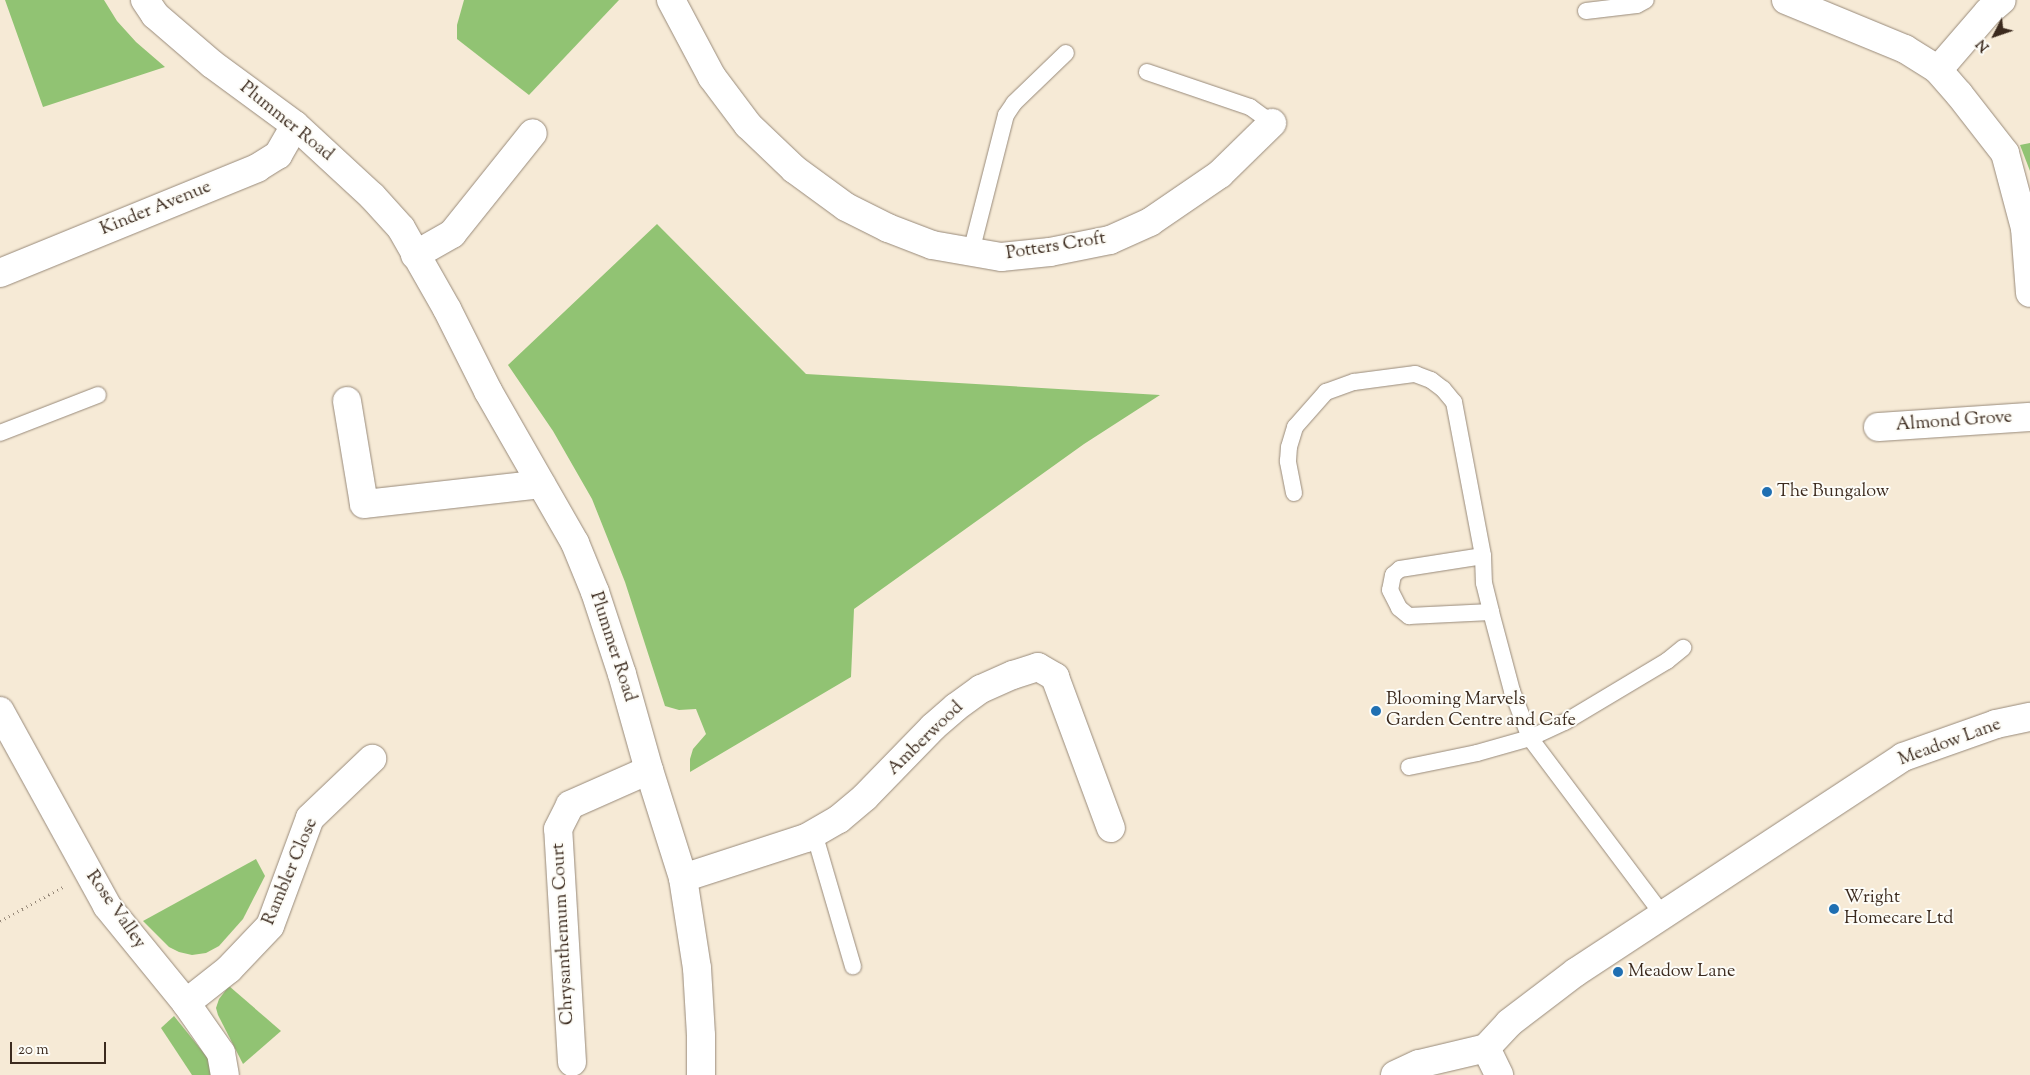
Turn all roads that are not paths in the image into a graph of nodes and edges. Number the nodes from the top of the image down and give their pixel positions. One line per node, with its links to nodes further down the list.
1 (145, 0): 11 (street, Plummer Road)
2 (671, 0): 13 (street, Potters Croft)
3 (1646, 0): 6 (lane)
4 (1786, 0): 8 (street)
5 (2002, 0): 8 (street)
6 (1586, 11)
7 (1066, 53): 13 (lane)
8 (1938, 70): 16 (street)
9 (1147, 72): 10 (lane)
10 (1272, 123): 13 (street, Potters Croft)
11 (295, 125): 14 (street, Plummer Road); 15 (street, Kinder Avenue)
12 (533, 133): 14 (street)
13 (971, 252)
14 (415, 255): 22 (street, Plummer Road)
15 (0, 273)
16 (2030, 293)
17 (98, 395): 21 (lane)
18 (346, 401): 22 (street)
19 (2030, 417): 20 (street, Almond Grove)
20 (1878, 427)
21 (0, 433)
22 (541, 484): 32 (street, Plummer Road)
23 (1294, 493): 24 (lane)
24 (1483, 556): 25 (lane); 25 (lane)
25 (1491, 612): 29 (lane)
26 (1683, 648): 29 (lane)
27 (0, 711): 38 (street, Rose Valley)
28 (2030, 717): 36 (street, Meadow Lane)
29 (1530, 738): 31 (lane); 36 (lane)
30 (372, 759): 38 (street, Rambler Close)
31 (1409, 767)
32 (649, 770): 35 (street, Plummer Road); 40 (street, Chrysanthemum Court)
33 (1111, 828): 34 (street, Amberwood)
34 (814, 833): 35 (street, Amberwood); 37 (lane)
35 (683, 878): 42 (street, Plummer Road)
36 (1663, 915): 39 (street, Meadow Lane)
37 (852, 966)
38 (186, 1003): 41 (street, Rose Valley)
39 (1486, 1048): 43 (street); 44 (street)
40 (572, 1062)
41 (225, 1075)
42 (701, 1075)
43 (1395, 1075)
44 (1499, 1075)

